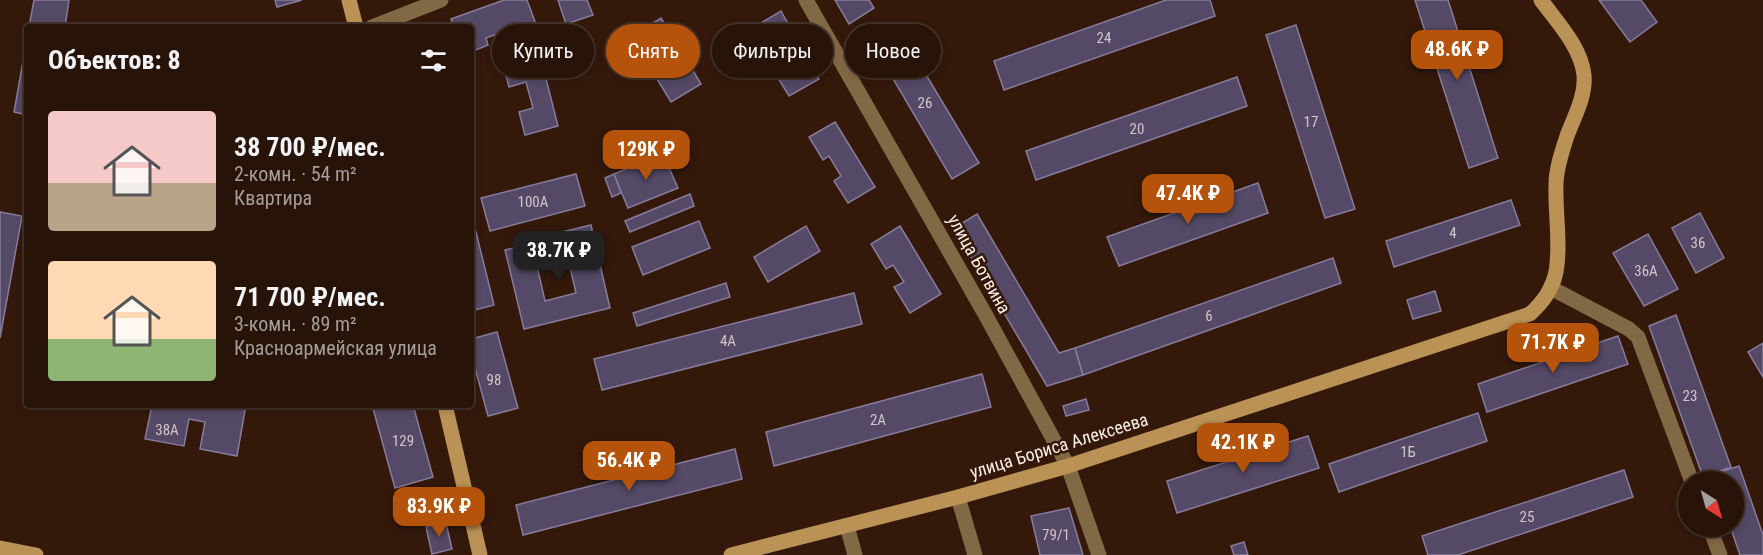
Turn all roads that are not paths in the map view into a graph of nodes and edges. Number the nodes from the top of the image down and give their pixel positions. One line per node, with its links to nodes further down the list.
1 (349, 0): 5 (street)
2 (441, 0): 6 (street)
3 (806, 0): 9 (street, улица Ботвина)
4 (1541, 0): 7 (street)
5 (355, 24)
6 (380, 24)
7 (1551, 288): 9 (street, улица Бориса Алексеева); 10 (street)
8 (445, 408): 16 (street)
9 (1068, 466): 11 (street, улица Бориса Алексеева); 20 (street, улица Ботвина)
10 (1688, 471)
11 (958, 497): 12 (street, улица Бориса Алексеева); 19 (street)
12 (847, 526): 17 (street, улица Бориса Алексеева); 18 (street)
13 (1713, 537): 21 (street)
14 (0, 548): 15 (street)
15 (36, 555)
16 (480, 555)
17 (732, 555)
18 (855, 555)
19 (975, 555)
20 (1099, 555)
21 (1720, 555)

